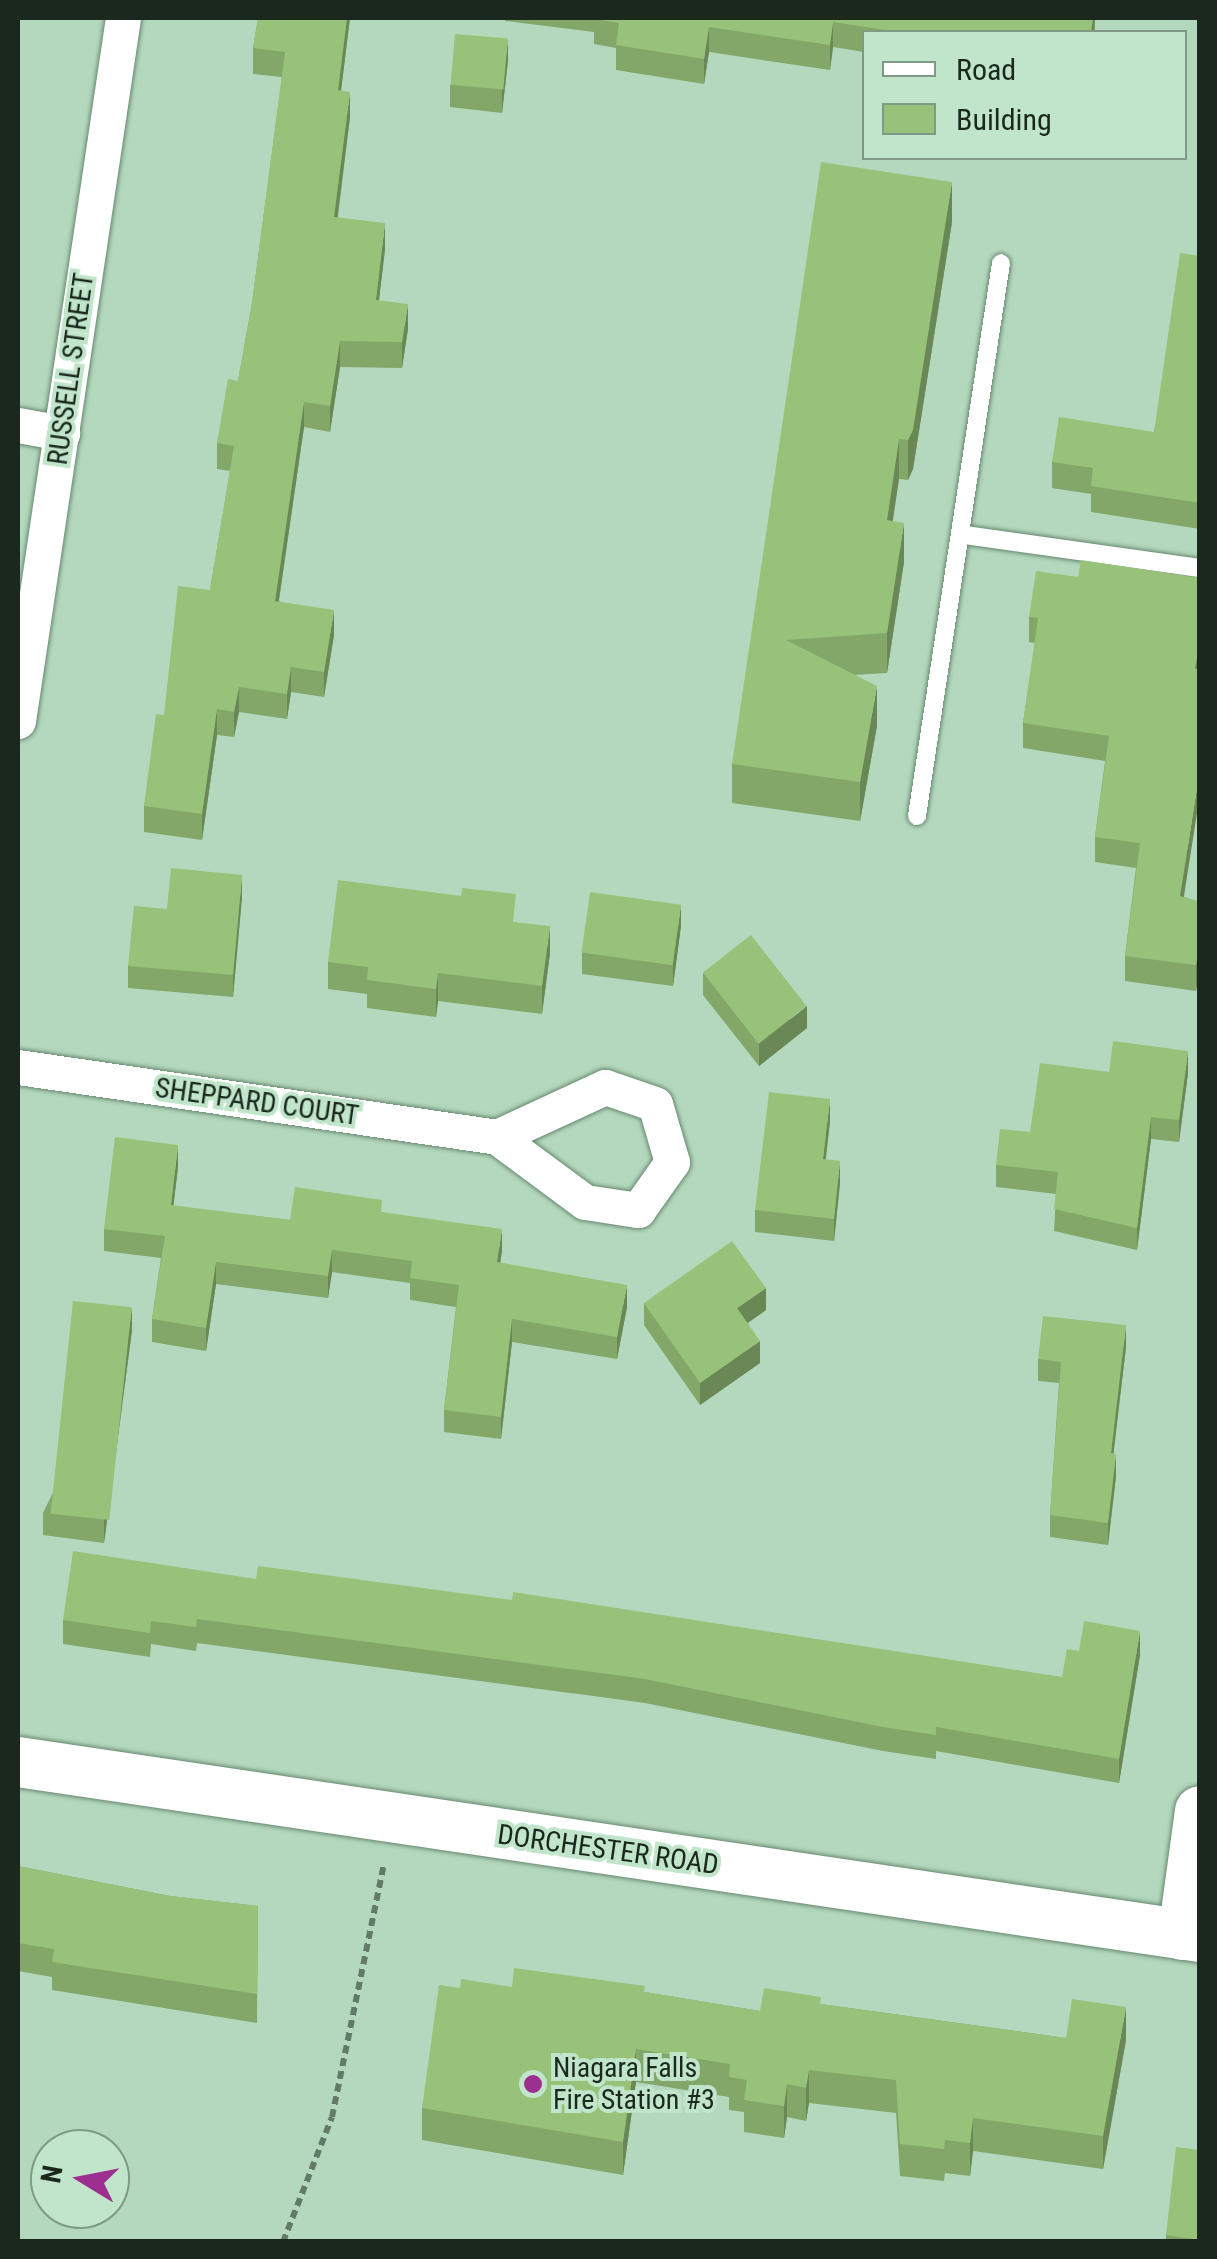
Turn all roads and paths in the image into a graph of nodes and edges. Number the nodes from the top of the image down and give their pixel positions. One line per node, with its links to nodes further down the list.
1 (123, 18): 4 (street, RUSSELL STREET)
2 (1001, 264): 5 (lane)
3 (18, 425): 4 (street)
4 (62, 433): 7 (street, RUSSELL STREET)
5 (965, 534): 6 (lane); 8 (lane)
6 (1200, 568)
7 (18, 721)
8 (918, 816)
9 (18, 1067): 10 (street, SHEPPARD COURT)
10 (496, 1137): 10 (street, SHEPPARD COURT)
11 (18, 1762): 13 (main road, DORCHESTER ROAD)
12 (1200, 1810): 14 (main road)
13 (393, 1818): 14 (main road, DORCHESTER ROAD); 15 (path)
14 (1191, 1936)
15 (283, 2242)

